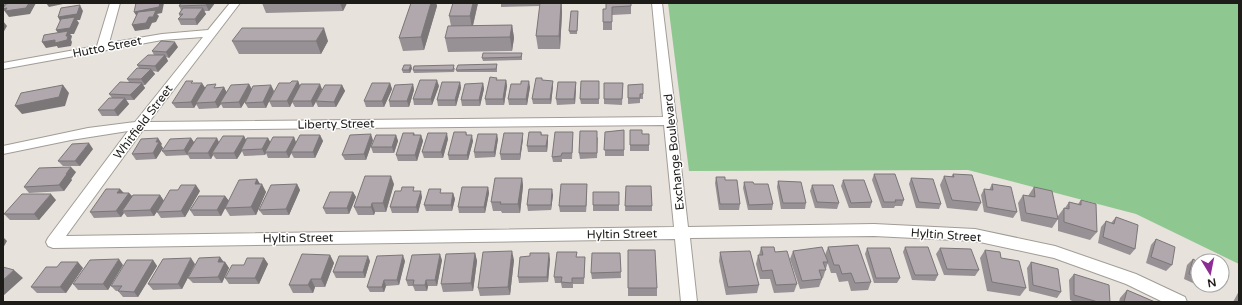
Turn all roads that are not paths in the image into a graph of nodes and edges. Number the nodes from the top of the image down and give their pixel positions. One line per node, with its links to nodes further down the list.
1 (115, 3): 5 (street)
2 (235, 3): 4 (street, Whitfield Street)
3 (657, 3): 7 (street, Exchange Boulevard)
4 (212, 33): 5 (street, Hutto Street); 8 (street, Whitfield Street)
5 (102, 48): 6 (street, Hutto Street)
6 (3, 66)
7 (670, 120): 8 (street, Liberty Street); 10 (street, Exchange Boulevard)
8 (139, 126): 9 (street, Liberty Street); 11 (street, Whitfield Street)
9 (3, 150)
10 (682, 233): 11 (street, Hyltin Street); 12 (street, Exchange Boulevard); 13 (street, Hyltin Street)
11 (53, 242)
12 (689, 302)
13 (1179, 302)

